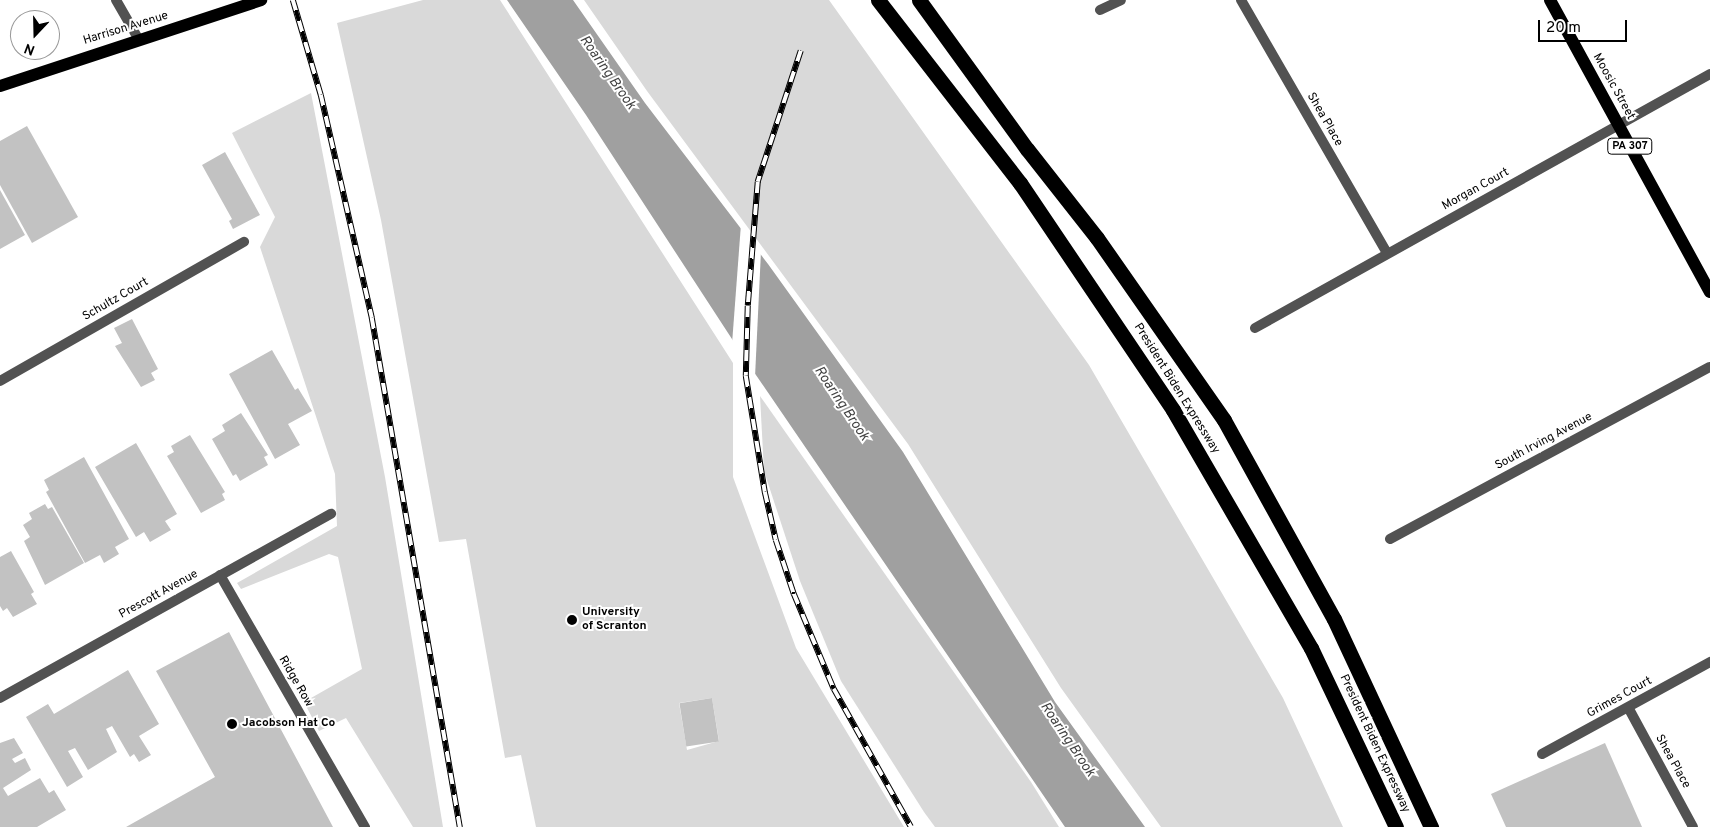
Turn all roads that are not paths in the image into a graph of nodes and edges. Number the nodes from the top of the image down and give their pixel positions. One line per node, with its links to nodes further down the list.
1 (116, 0): 9 (street)
2 (260, 0): 9 (main road, Harrison Avenue)
3 (878, 0): 27 (highway, President Biden Expressway)
4 (919, 0): 28 (highway, President Biden Expressway)
5 (1121, 0): 8 (street)
6 (1241, 0): 14 (street, Shea Place)
7 (1550, 0): 12 (main road, Moosic Street / PA 307)
8 (1100, 10)
9 (139, 40): 11 (main road, Harrison Avenue)
10 (1710, 74): 12 (street, Morgan Court)
11 (0, 86)
12 (1619, 127): 14 (street, Morgan Court); 15 (main road, Moosic Street / PA 307)
13 (244, 242): 18 (street, Schultz Court)
14 (1387, 254): 16 (street, Morgan Court)
15 (1710, 292)
16 (1255, 328)
17 (1710, 367): 20 (street, South Irving Avenue)
18 (0, 381)
19 (331, 514): 21 (street, Prescott Avenue)
20 (1390, 539)
21 (220, 575): 23 (street, Prescott Avenue); 26 (street, Ridge Row)
22 (1710, 662): 24 (street, Grimes Court)
23 (0, 698)
24 (1629, 709): 25 (street, Grimes Court); 29 (street, Shea Place)
25 (1542, 754)
26 (365, 827)
27 (1396, 827)
28 (1430, 827)
29 (1694, 827)

